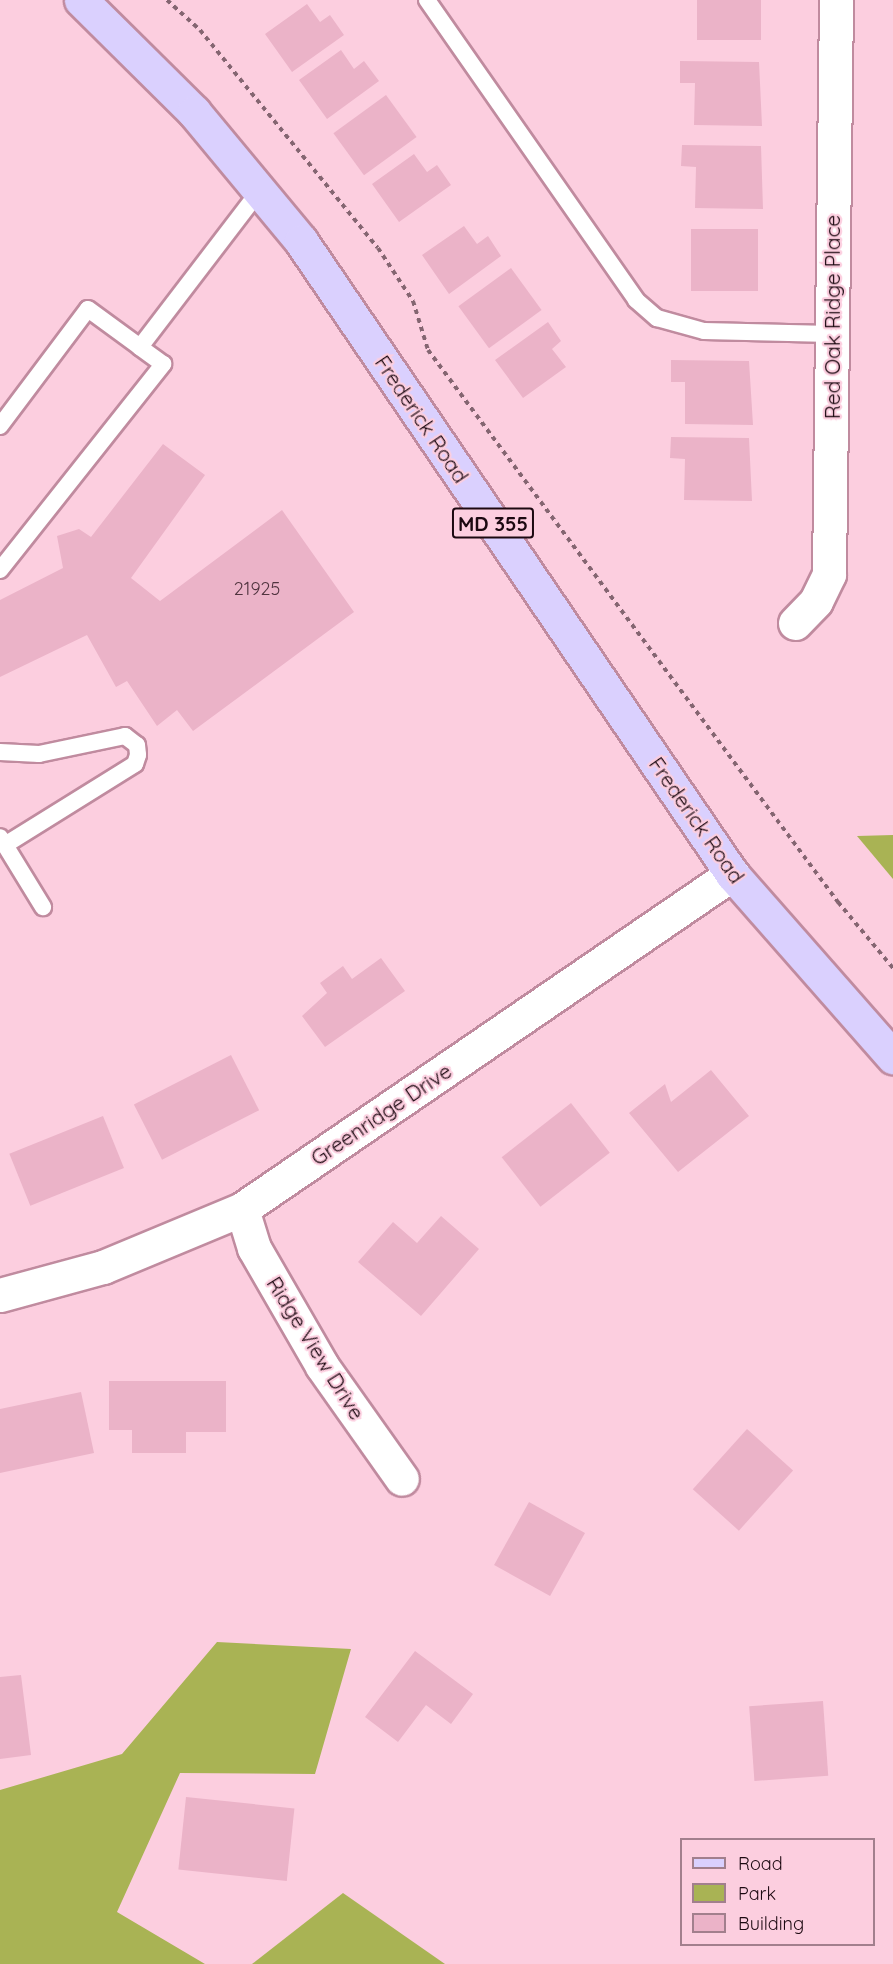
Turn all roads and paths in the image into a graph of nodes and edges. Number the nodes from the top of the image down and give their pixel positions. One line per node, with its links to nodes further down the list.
1 (167, 0): 15 (path)
2 (427, 0): 6 (lane)
3 (836, 0): 6 (street, Red Oak Ridge Place)
4 (90, 6): 5 (main road, Frederick Road / MD 355)
5 (260, 190): 7 (lane); 13 (main road, Frederick Road / MD 355)
6 (831, 334): 10 (street, Red Oak Ridge Place)
7 (140, 347): 8 (lane); 9 (lane)
8 (0, 426)
9 (0, 570)
10 (795, 623)
11 (0, 752): 12 (lane)
12 (2, 841): 14 (lane)
13 (732, 874): 16 (main road, Frederick Road / MD 355); 17 (street, Greenridge Drive)
14 (43, 907)
15 (893, 968)
16 (893, 1057)
17 (242, 1209): 18 (street, Greenridge Drive); 19 (street, Ridge View Drive)
18 (0, 1295)
19 (402, 1479)

